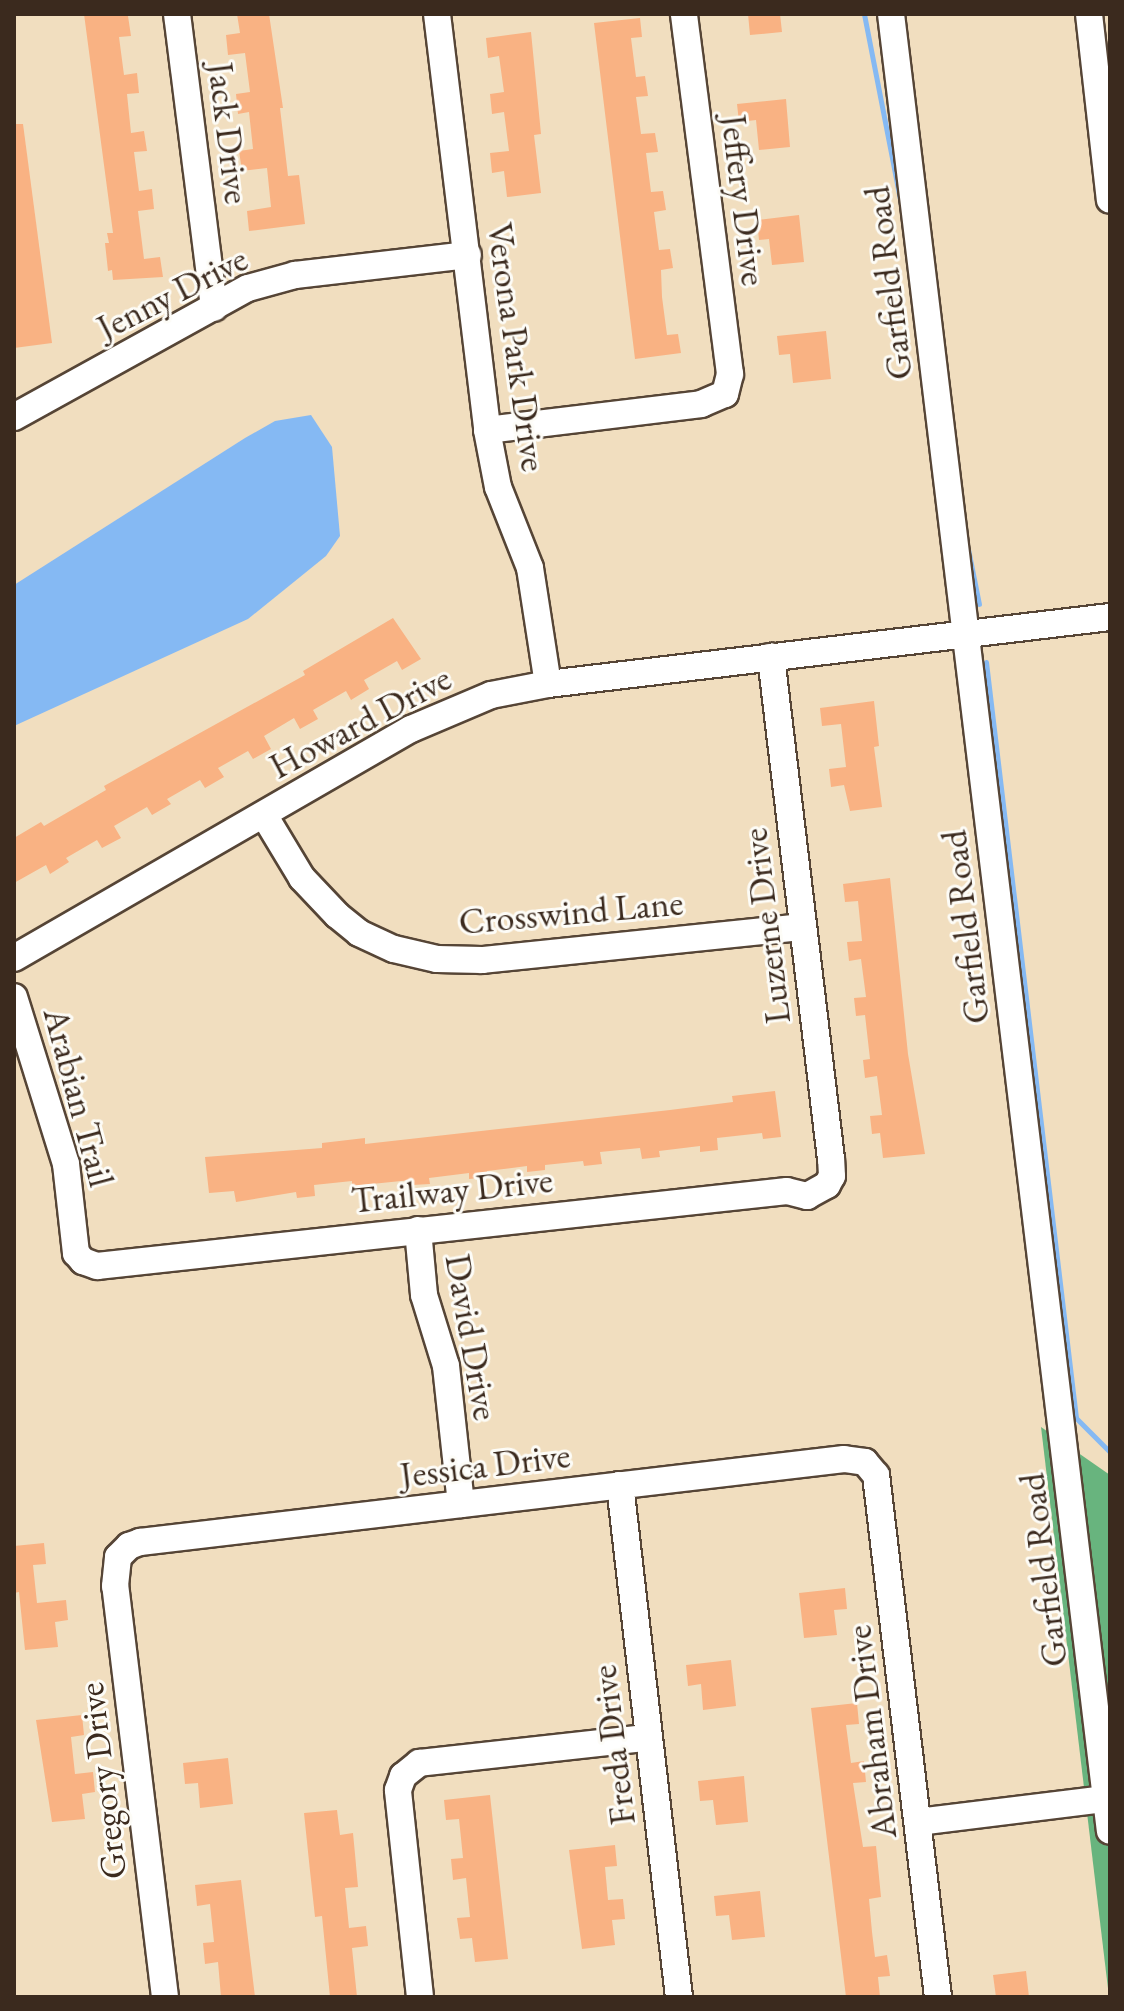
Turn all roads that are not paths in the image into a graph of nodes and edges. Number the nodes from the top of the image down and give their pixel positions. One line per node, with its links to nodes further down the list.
1 (177, 14): 9 (street, Jack Drive)
2 (437, 14): 8 (street, Verona Park Drive)
3 (684, 14): 11 (street, Jeffery Drive)
4 (891, 14): 13 (street, Garfield Road)
5 (1089, 14): 6 (street)
6 (1103, 83): 7 (street)
7 (1110, 200)
8 (468, 255): 9 (street, Jenny Drive); 11 (street, Verona Park Drive)
9 (214, 308): 10 (street, Jenny Drive)
10 (14, 417)
11 (487, 430): 15 (street, Verona Park Drive)
12 (1110, 617): 13 (street, Howard Drive)
13 (967, 634): 14 (street, Howard Drive); 28 (street, Garfield Road)
14 (771, 657): 15 (street, Howard Drive); 17 (street, Luzerne Drive)
15 (548, 684): 16 (street, Howard Drive)
16 (264, 815): 17 (street, Crosswind Lane); 18 (street, Howard Drive)
17 (802, 927): 20 (street, Luzerne Drive)
18 (14, 958)
19 (14, 997): 22 (street, Arabian Trail)
20 (827, 1185): 21 (street, Trailway Drive)
21 (418, 1230): 22 (street, Trailway Drive); 25 (street, David Drive)
22 (83, 1261)
23 (865, 1462): 24 (street, Jessica Drive); 29 (street, Abraham Drive)
24 (620, 1485): 25 (street, Jessica Drive); 27 (street, Freda Drive)
25 (461, 1504): 26 (street, Jessica Drive)
26 (118, 1557): 31 (street, Gregory Drive)
27 (647, 1738): 32 (street); 33 (street, Freda Drive)
28 (1106, 1799): 29 (street); 30 (street, Garfield Road)
29 (918, 1822): 34 (street, Abraham Drive)
30 (1110, 1831)
31 (165, 1997)
32 (420, 1997)
33 (679, 1997)
34 (938, 1997)

